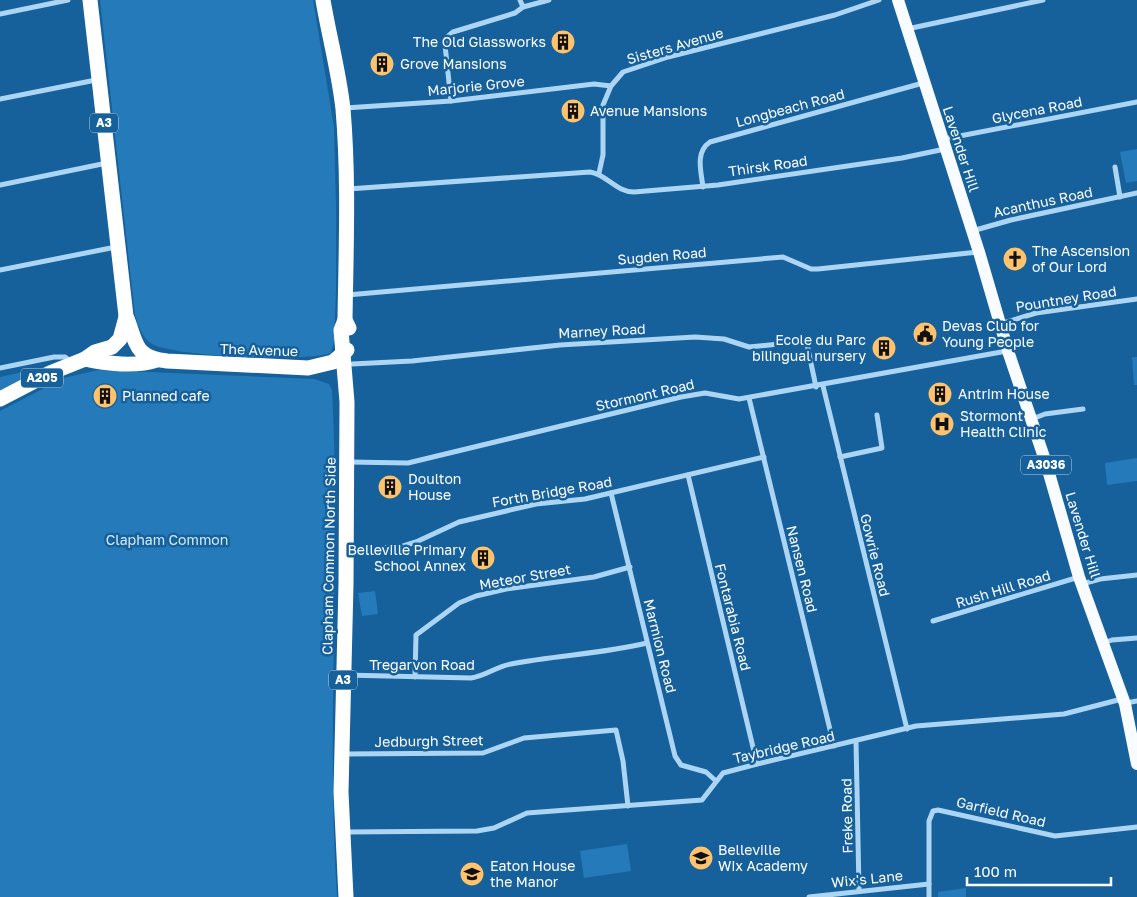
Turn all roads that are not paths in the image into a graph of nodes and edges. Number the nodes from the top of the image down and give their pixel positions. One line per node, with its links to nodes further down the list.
1 (68, 0): 10 (street)
2 (90, 0): 12 (highway, A3)
3 (520, 0): 9 (street)
4 (549, 0): 9 (street)
5 (879, 0): 14 (street, Sisters Avenue)
6 (898, 0): 11 (main road, Lavender Hill / A3036)
7 (1043, 0): 11 (street)
8 (328, 5): 18 (highway)
9 (523, 7): 16 (street)
10 (0, 14)
11 (906, 29): 13 (main road, Lavender Hill / A3036)
12 (99, 79): 15 (street); 20 (highway, A3)
13 (924, 83): 19 (main road, Lavender Hill / A3036); 24 (street, Longbeach Road)
14 (611, 86): 16 (street, Marjorie Grove); 22 (street, Sisters Avenue)
15 (0, 99)
16 (451, 102): 18 (street, Marjorie Grove)
17 (1137, 102): 19 (street, Glycena Road)
18 (342, 108): 25 (highway)
19 (944, 144): 24 (street, Thirsk Road); 28 (main road, Lavender Hill / A3036)
20 (109, 162): 23 (street); 29 (highway, A3)
21 (1115, 167): 27 (street)
22 (599, 173): 24 (street, Thirsk Road); 25 (street)
23 (0, 185)
24 (703, 186)
25 (345, 189): 32 (highway)
26 (1137, 193): 27 (street, Acanthus Road)
27 (1120, 197): 28 (street, Acanthus Road)
28 (972, 231): 30 (main road, Lavender Hill / A3036)
29 (119, 246): 31 (street); 34 (highway, A3)
30 (979, 252): 32 (street, Sugden Road); 35 (main road, Lavender Hill / A3036)
31 (0, 270)
32 (345, 295): 37 (highway)
33 (1137, 299): 35 (street, Pountney Road)
34 (126, 316): 38 (highway, A3); 39 (highway, A205)
35 (999, 324): 36 (main road, Lavender Hill / A3036)
36 (1008, 351): 42 (street, Stormont Road); 49 (main road, Lavender Hill / A3036)
37 (348, 354): 41 (highway, The Avenue); 43 (street, Marney Road); 44 (highway, Clapham Common North Side)
38 (157, 360): 39 (highway, The Avenue); 41 (highway, The Avenue)
39 (79, 361): 40 (street); 46 (highway, A205)
40 (0, 368)
41 (308, 368): 44 (highway)
42 (823, 386): 43 (street, Stormont Road); 51 (street, Gowrie Road)
43 (816, 387): 45 (street, Stormont Road)
44 (347, 396): 52 (highway, Clapham Common North Side / A3)
45 (749, 398): 50 (street, Nansen Road); 52 (street, Stormont Road)
46 (0, 399)
47 (1083, 409): 49 (street)
48 (877, 415): 51 (street)
49 (1031, 419): 58 (main road, Lavender Hill / A3036)
50 (764, 457): 53 (street, Forth Bridge Road); 68 (street, Nansen Road)
51 (840, 457): 66 (street, Gowrie Road)
52 (347, 462): 55 (highway, Clapham Common North Side / A3)
53 (688, 475): 54 (street, Forth Bridge Road); 70 (street, Fontarabia Road)
54 (611, 493): 55 (street, Forth Bridge Road); 56 (street, Marmion Road)
55 (346, 551): 63 (highway, Clapham Common North Side / A3)
56 (630, 567): 61 (street, Marmion Road); 64 (street, Meteor Street)
57 (1137, 575): 58 (street, Rush Hill Road)
58 (1081, 581): 59 (street, Rush Hill Road); 62 (main road, Lavender Hill / A3036)
59 (933, 622)
60 (1137, 638): 62 (street)
61 (647, 643): 64 (street, Tregarvon Road); 72 (street, Marmion Road)
62 (1103, 643): 65 (main road, Lavender Hill / A3036)
63 (343, 675): 64 (street, Tregarvon Road); 69 (highway, Clapham Common North Side / A3)
64 (415, 677)
65 (1128, 701): 66 (street, Taybridge Road); 71 (main road, Lavender Hill / A3036)
66 (907, 728): 67 (street, Taybridge Road)
67 (856, 741): 68 (street, Taybridge Road); 77 (street, Freke Road)
68 (834, 746): 70 (street, Taybridge Road)
69 (342, 754): 73 (street, Jedburgh Street); 75 (highway, Clapham Common North Side / A3)
70 (757, 764): 72 (street, Taybridge Road)
71 (1137, 764)
72 (716, 781): 73 (street, Taybridge Road)
73 (628, 806): 75 (street, Taybridge Road)
74 (1137, 828): 76 (street, Garfield Road)
75 (342, 832): 79 (highway, Clapham Common North Side / A3)
76 (928, 884): 77 (street, Wix's Lane); 81 (street)
77 (859, 890): 78 (street, Wix's Lane)
78 (837, 895): 80 (street, Wix's Lane)
79 (346, 897)
80 (809, 897)
81 (929, 897)

